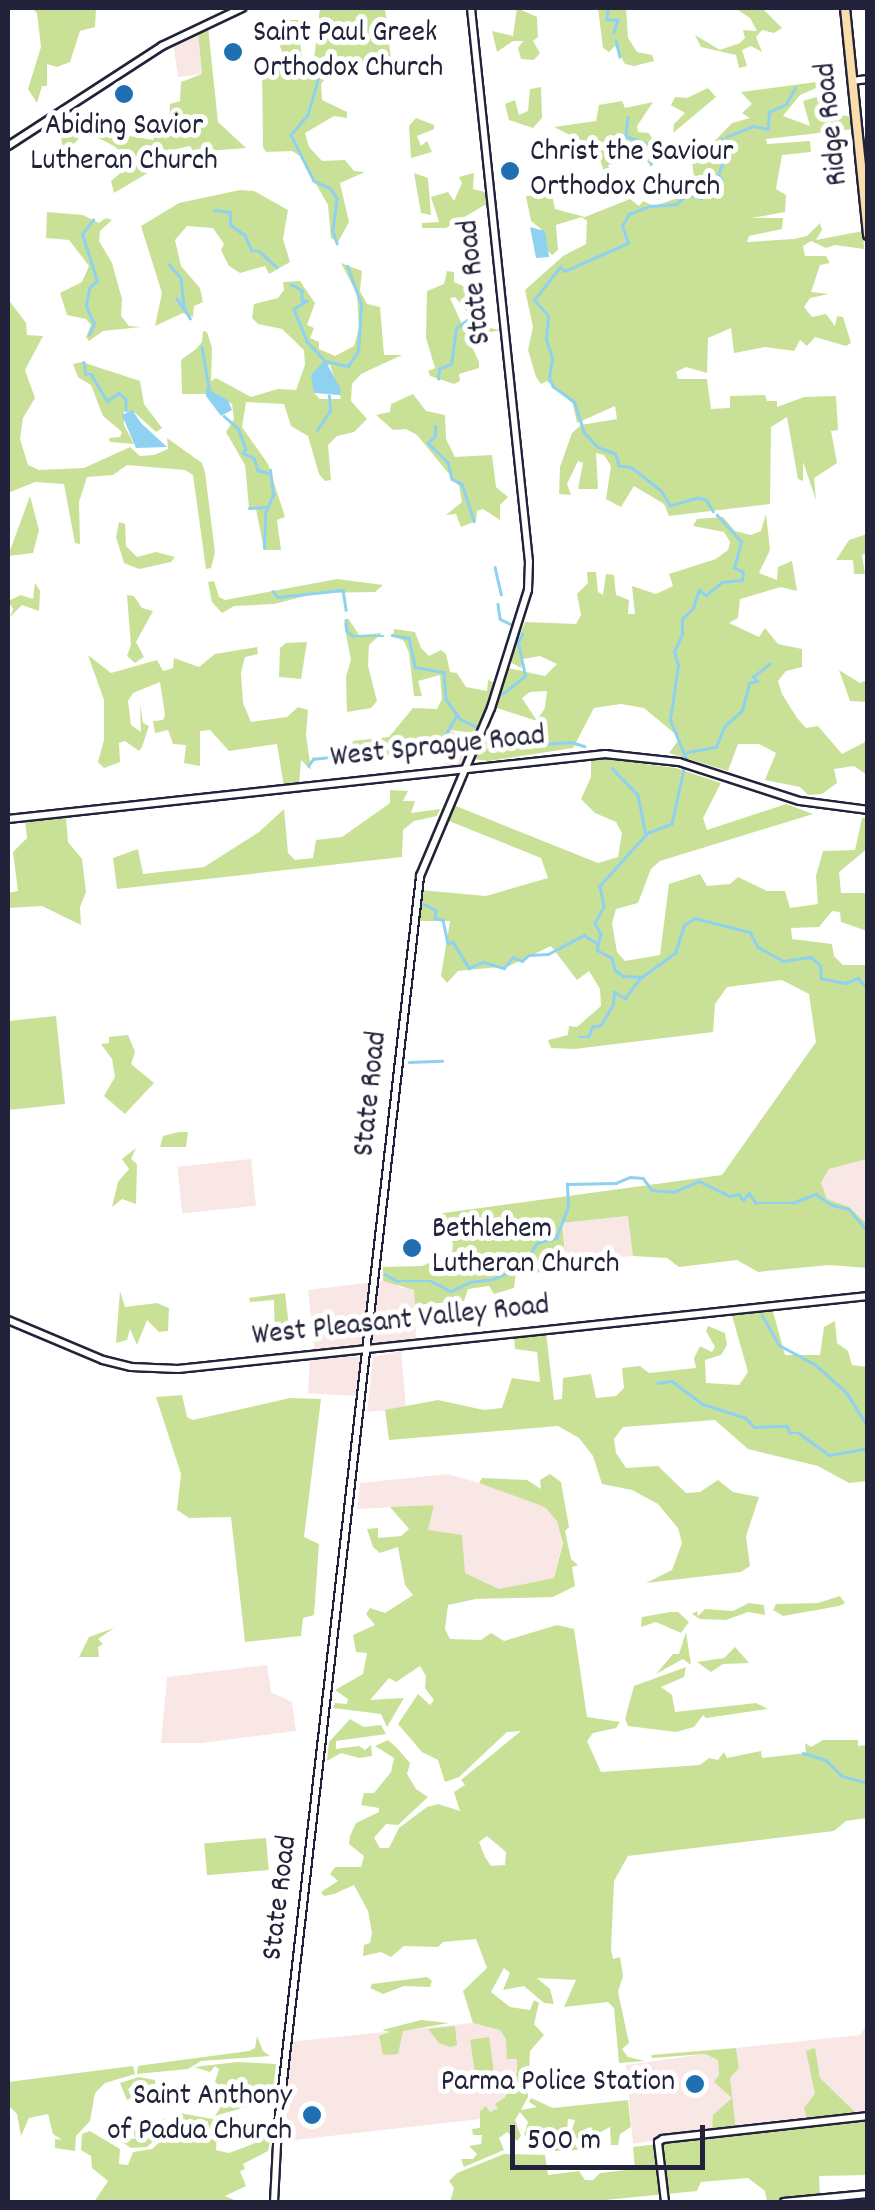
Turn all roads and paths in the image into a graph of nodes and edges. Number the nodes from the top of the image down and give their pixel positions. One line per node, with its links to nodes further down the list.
1 (242, 8): 6 (main road)
2 (471, 8): 8 (main road, State Road)
3 (845, 8): 5 (main road, Ridge Road)
4 (868, 80): 5 (main road)
5 (852, 81): 7 (main road, Ridge Road)
6 (8, 146)
7 (868, 236)
8 (464, 770): 9 (main road, West Sprague Road); 10 (main road, West Sprague Road); 13 (main road, State Road)
9 (868, 810)
10 (8, 819)
11 (868, 1296): 13 (main road, West Pleasant Valley Road)
12 (8, 1320): 13 (main road, West Pleasant Valley Road)
13 (368, 1350): 16 (main road, State Road)
14 (868, 2116): 17 (main road)
15 (868, 2194): 18 (main road)
16 (274, 2202)
17 (665, 2202)
18 (784, 2202)

